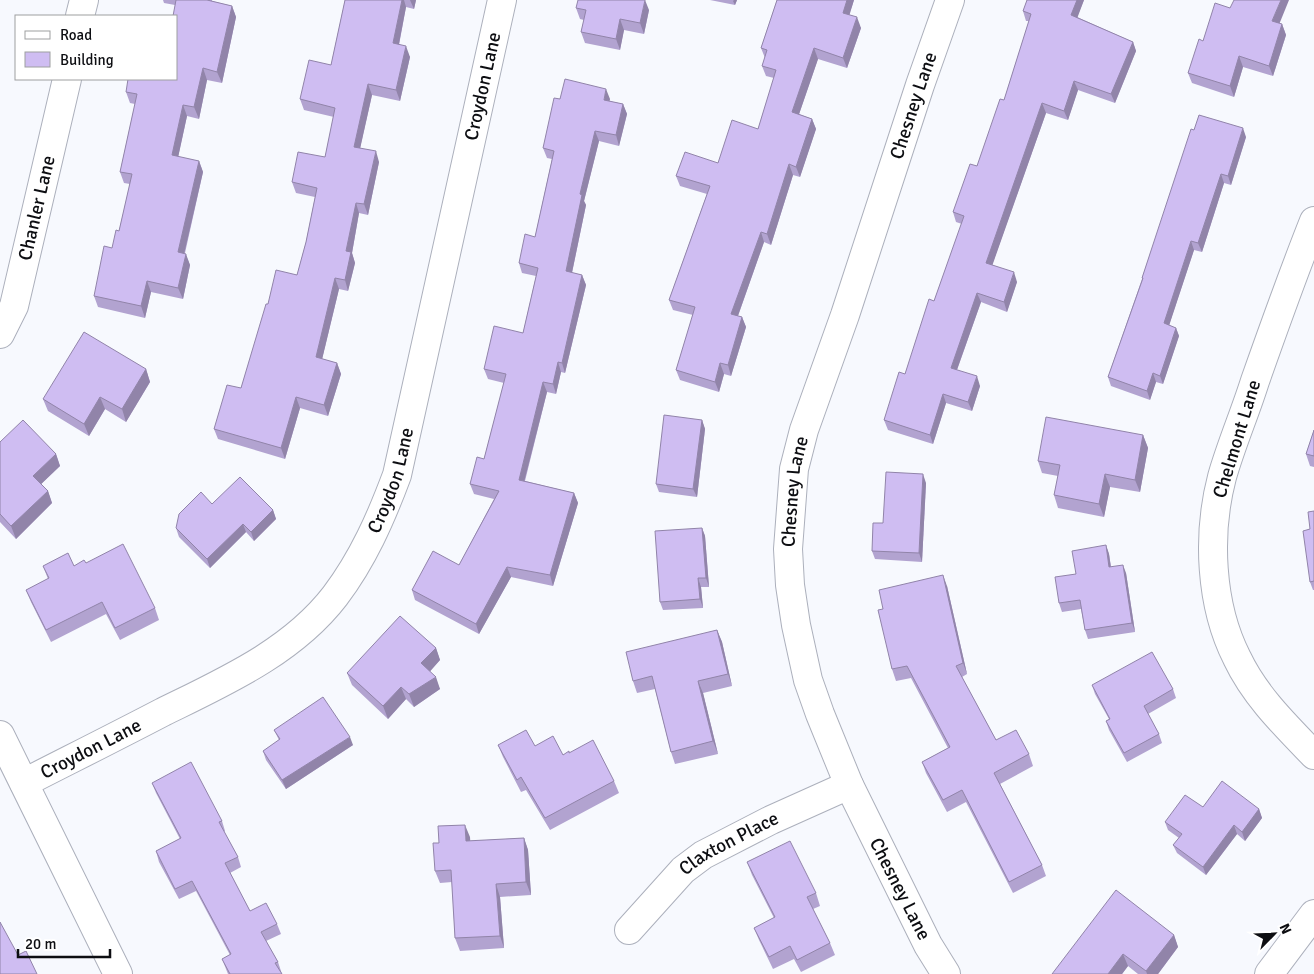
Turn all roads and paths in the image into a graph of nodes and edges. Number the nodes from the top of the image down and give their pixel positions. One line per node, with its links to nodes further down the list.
1 (84, 0): 4 (street)
2 (502, 0): 10 (street, Croydon Lane)
3 (950, 0): 11 (street, Chesney Lane)
4 (80, 15)
5 (67, 80): 7 (street, Chanler Lane)
6 (1314, 221): 9 (street, Chelmont Lane)
7 (0, 334)
8 (0, 735): 10 (street)
9 (1314, 755)
10 (24, 783): 14 (street)
11 (849, 785): 13 (street, Claxton Place); 15 (street, Chesney Lane)
12 (1314, 914): 16 (street)
13 (630, 930)
14 (118, 974)
15 (946, 974)
16 (1269, 974)

